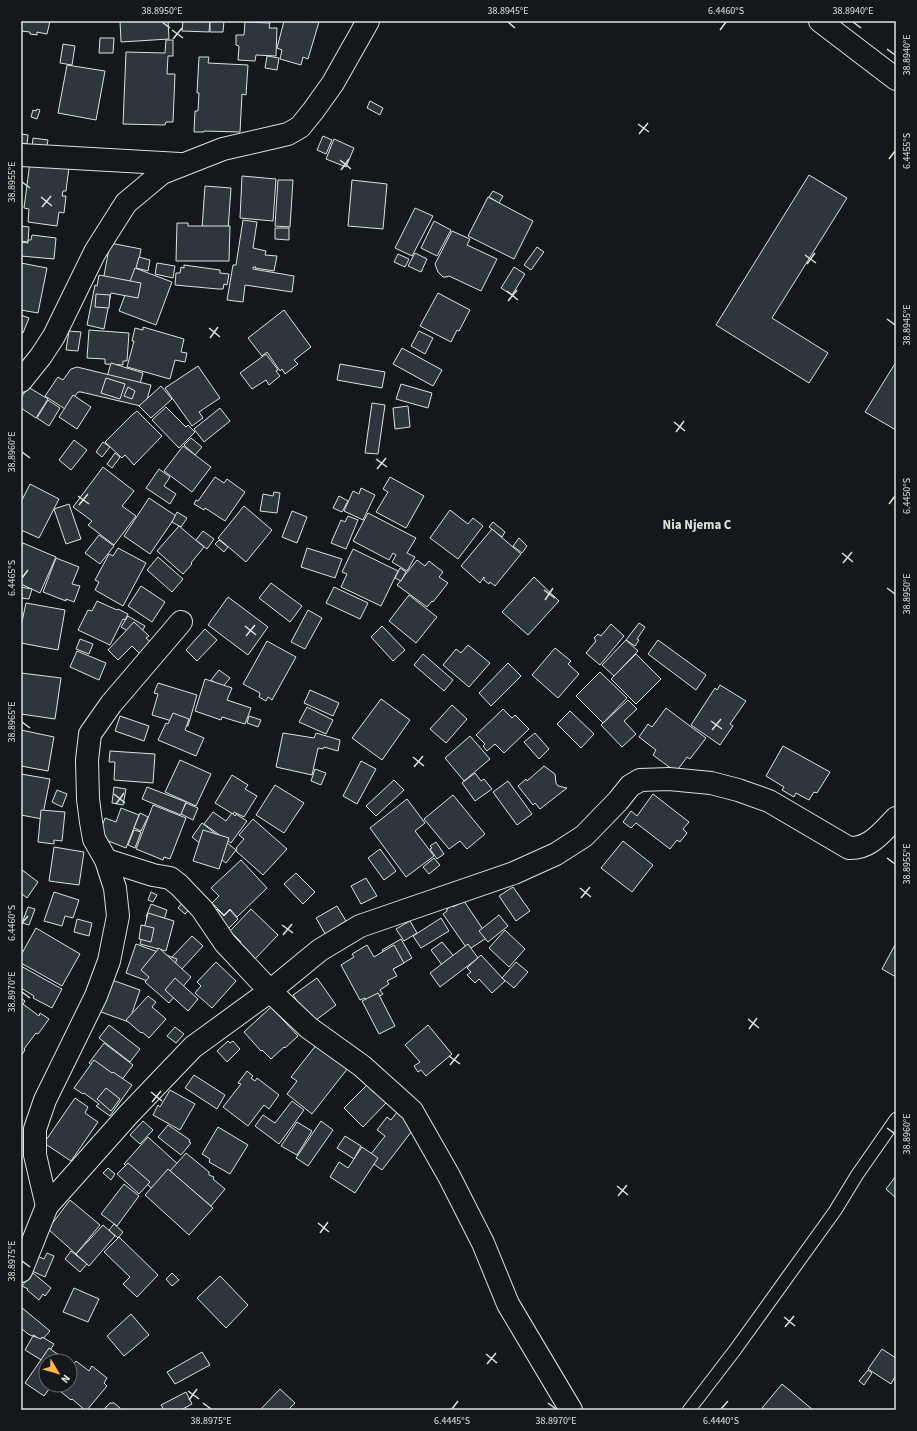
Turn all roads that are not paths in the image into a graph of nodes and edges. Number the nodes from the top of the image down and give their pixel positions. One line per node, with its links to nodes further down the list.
1 (368, 21): 5 (street)
2 (820, 21): 3 (street)
3 (896, 79)
4 (21, 155): 5 (street)
5 (184, 164): 6 (street)
6 (21, 381)
7 (181, 622): 9 (street)
8 (896, 818): 10 (street)
9 (106, 860): 10 (street); 12 (street)
10 (270, 990): 12 (street); 14 (street)
11 (896, 1120): 15 (lane)
12 (47, 1206): 13 (street)
13 (21, 1271)
14 (571, 1410)
15 (689, 1410)

